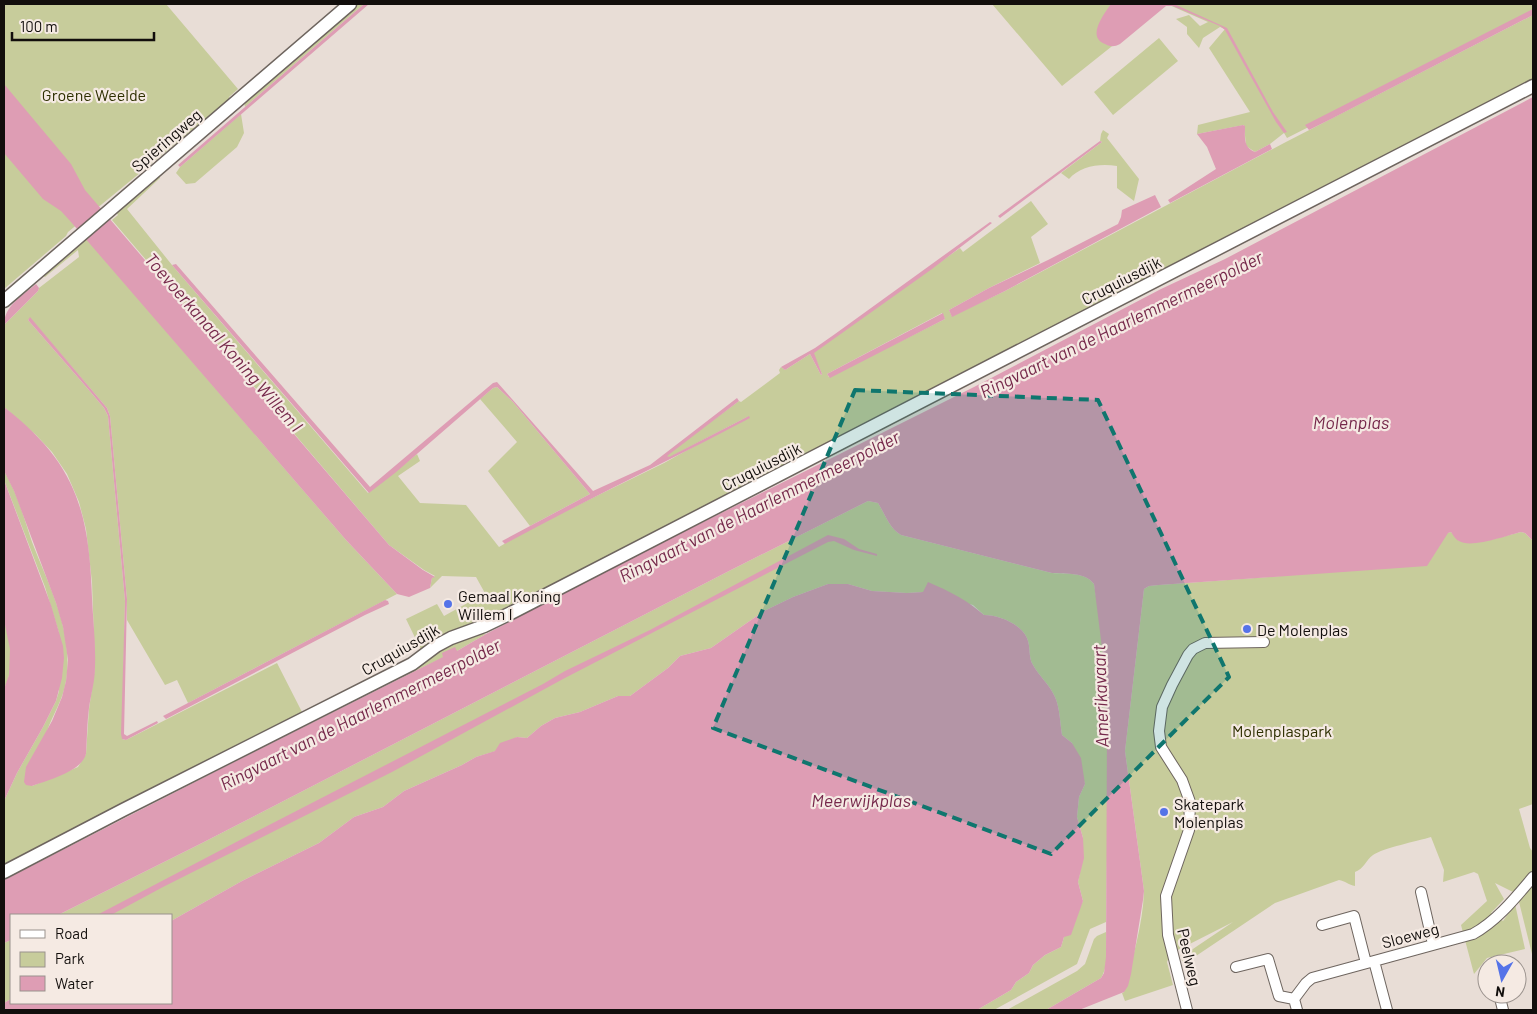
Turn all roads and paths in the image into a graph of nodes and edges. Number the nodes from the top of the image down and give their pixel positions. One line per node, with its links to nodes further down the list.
1 (350, 4): 3 (street, Spieringweg)
2 (1533, 86): 5 (street, Cruquiusdijk)
3 (4, 301)
4 (1264, 642): 13 (street, Peelweg)
5 (4, 872)
6 (1533, 877): 9 (street, Sloeweg)
7 (1421, 892): 9 (street)
8 (1322, 925): 10 (street)
9 (1434, 944): 10 (street, Sloeweg)
10 (1370, 962): 12 (street, Sloeweg); 15 (street)
11 (1236, 967): 12 (street)
12 (1294, 999): 14 (street)
13 (1187, 1010)
14 (1298, 1010)
15 (1387, 1010)

